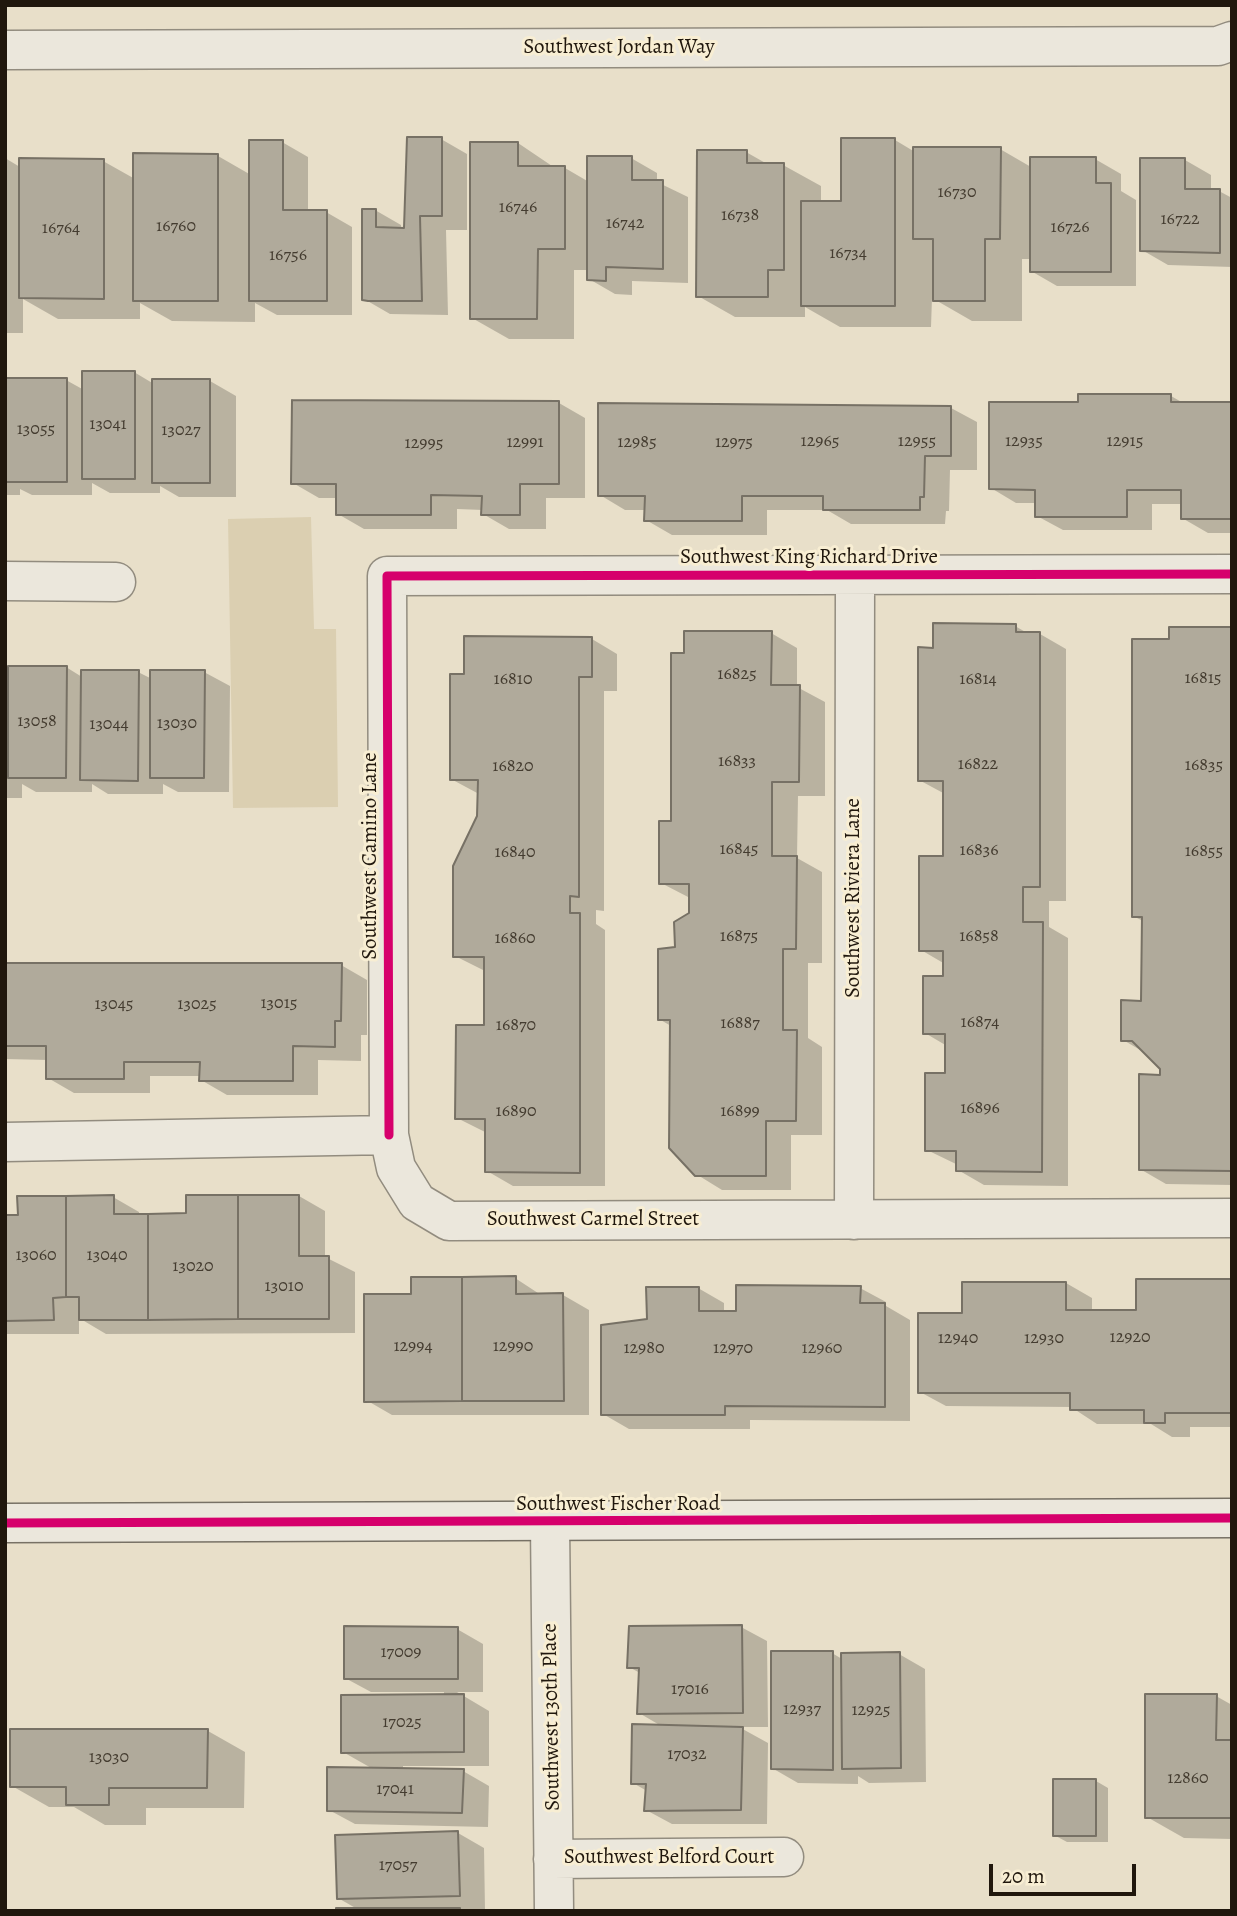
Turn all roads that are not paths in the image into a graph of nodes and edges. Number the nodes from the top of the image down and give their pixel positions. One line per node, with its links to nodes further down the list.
1 (1232, 41): 2 (street, Southwest Jordan Way)
2 (5, 50)
3 (1232, 574): 5 (street, Southwest King Richard Drive)
4 (387, 576): 5 (street, Southwest King Richard Drive); 8 (street, Southwest Camino Lane)
5 (855, 576): 11 (street, Southwest Riviera Lane)
6 (5, 581): 7 (street)
7 (116, 582)
8 (389, 1135): 9 (street); 11 (street, Southwest Carmel Street)
9 (5, 1142)
10 (1232, 1219): 11 (street, Southwest Carmel Street)
11 (854, 1220)
12 (1232, 1518): 13 (street, Southwest Fischer Road)
13 (550, 1523): 14 (street, Southwest Fischer Road); 16 (street, Southwest 130th Place)
14 (5, 1524)
15 (784, 1857): 16 (street, Southwest Belford Court)
16 (553, 1859): 17 (street, Southwest 130th Place)
17 (554, 1911)

